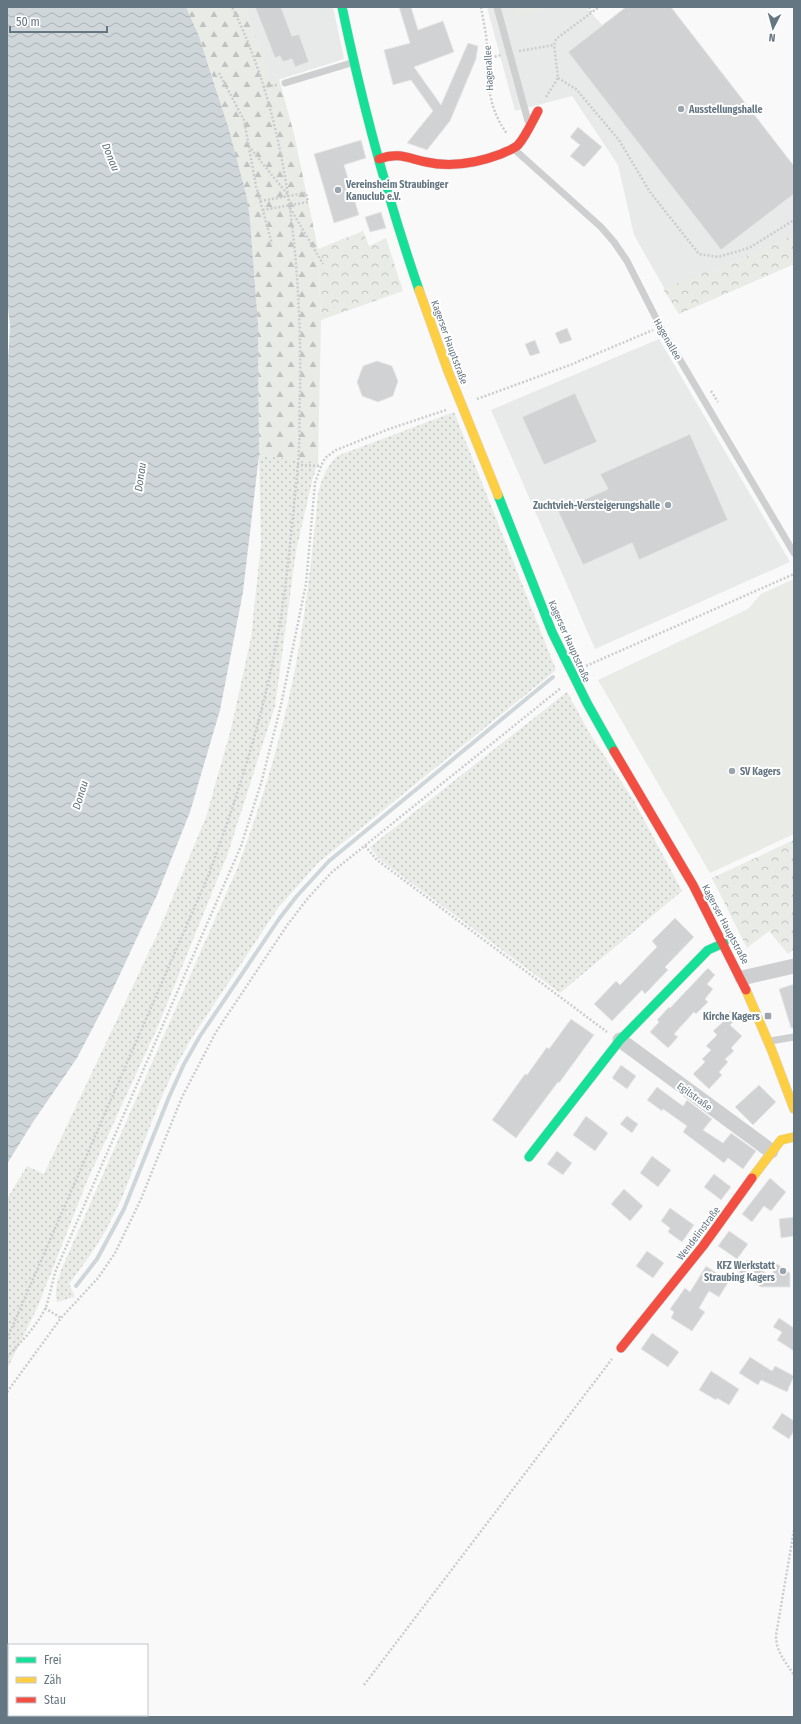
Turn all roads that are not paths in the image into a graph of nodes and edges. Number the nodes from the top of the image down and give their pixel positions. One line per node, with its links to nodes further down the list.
1 (342, 7): 3 (street, Kagerser Hauptstraße)
2 (497, 7): 6 (lane)
3 (354, 63): 4 (lane); 8 (street, Kagerser Hauptstraße)
4 (285, 83)
5 (538, 112): 6 (street)
6 (529, 127): 7 (street)
7 (516, 147): 8 (street); 9 (lane, Hagenallee)
8 (379, 159): 10 (street, Kagerser Hauptstraße)
9 (794, 553)
10 (724, 943): 12 (street, Kagerser Hauptstraße); 14 (street)
11 (794, 966): 12 (street)
12 (742, 978): 15 (street, Kagerser Hauptstraße)
13 (794, 1037): 15 (lane)
14 (620, 1040): 18 (street, Egilstraße); 19 (street)
15 (770, 1041): 16 (street, Kagerser Hauptstraße)
16 (794, 1109)
17 (794, 1136): 18 (street, Wendelinstraße)
18 (771, 1151): 20 (street, Wendelinstraße)
19 (529, 1157)
20 (621, 1348)

